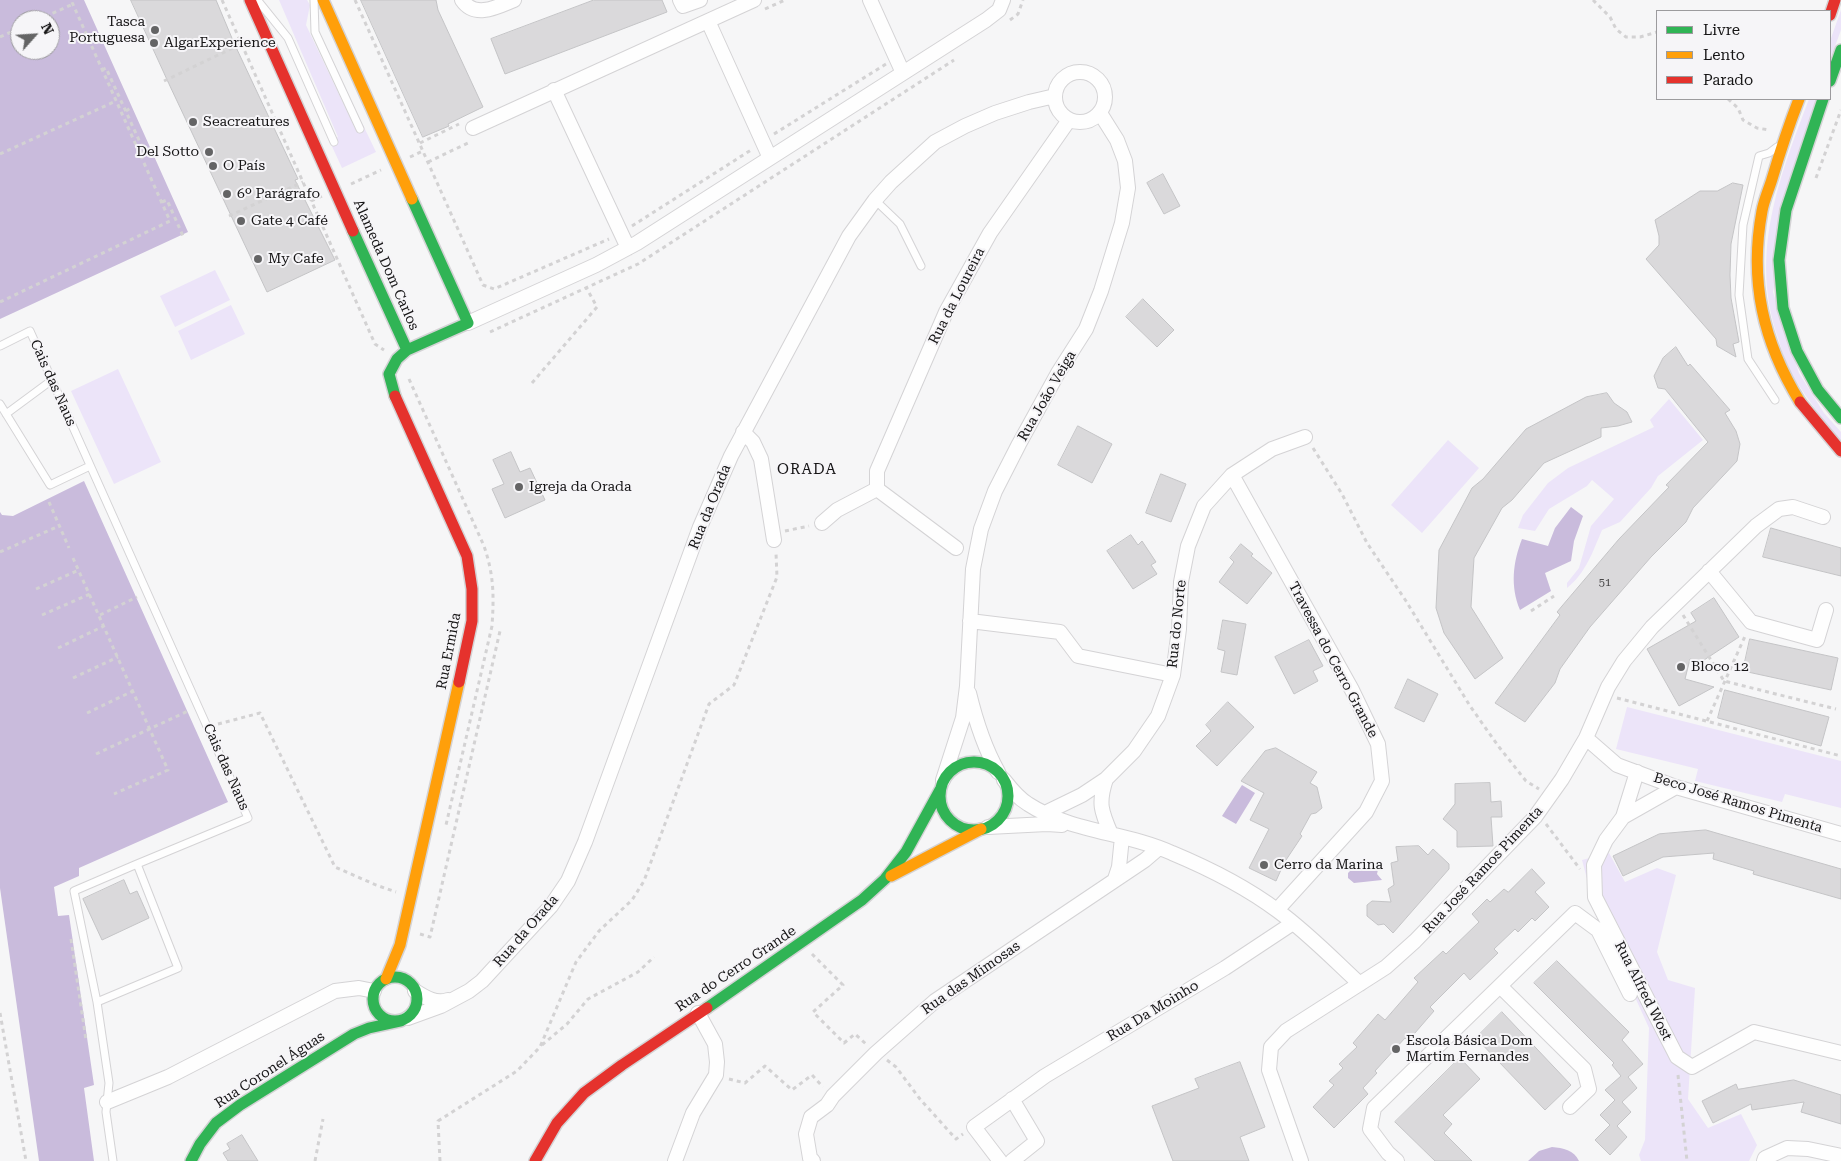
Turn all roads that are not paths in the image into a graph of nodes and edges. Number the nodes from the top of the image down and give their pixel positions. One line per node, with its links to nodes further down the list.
1 (250, 0): 34 (street, Alameda Dom Carlos)
2 (257, 0): 26 (lane)
3 (314, 0): 24 (lane)
4 (323, 0): 32 (street)
5 (462, 0): 6 (street)
6 (514, 0)
7 (680, 0): 8 (street)
8 (700, 0)
9 (754, 0): 14 (street)
10 (870, 0): 16 (street)
11 (1003, 0): 16 (street)
12 (1835, 0): 13 (street)
13 (1831, 12)
14 (708, 21): 18 (street); 28 (street)
15 (1841, 50): 17 (street)
16 (903, 73): 28 (street)
17 (1831, 79)
18 (554, 90): 25 (street); 30 (street)
19 (1055, 96): 22 (street); 23 (street); 29 (street, Rua da Orada)
20 (1799, 100): 27 (street)
21 (1824, 100): 39 (street)
22 (1100, 113): 23 (street); 52 (street, Rua João Veiga)
23 (1069, 120): 45 (street, Rua da Loureira)
24 (360, 128)
25 (470, 130)
26 (334, 142)
27 (1783, 143): 36 (lane); 42 (street)
28 (770, 158): 30 (street)
29 (875, 200): 31 (lane); 40 (street, Rua da Orada)
30 (628, 248): 32 (street)
31 (922, 266)
32 (468, 324): 34 (street, Alameda Dom Carlos)
33 (0, 346): 35 (lane, Cais das Naus)
34 (408, 350): 73 (street, Rua Ermida)
35 (52, 380): 38 (lane); 43 (lane, Cais das Naus)
36 (1775, 400)
37 (0, 404): 38 (lane)
38 (6, 414): 43 (lane)
39 (1841, 418)
40 (743, 432): 48 (street); 80 (street, Rua da Orada)
41 (1305, 437): 44 (street, Rua do Norte)
42 (1841, 451)
43 (90, 466): 68 (lane, Cais das Naus)
44 (1232, 475): 53 (street, Rua do Norte); 71 (street, Travessa do Cerro Grande)
45 (877, 489): 47 (street); 49 (street)
46 (1823, 517): 50 (street, Rua José Ramos Pimenta)
47 (822, 522)
48 (773, 537)
49 (956, 548)
50 (1709, 570): 51 (street); 55 (street, Rua José Ramos Pimenta)
51 (1826, 610)
52 (970, 621): 53 (street); 54 (street, Rua João Veiga)
53 (1172, 675): 58 (street, Rua do Norte)
54 (967, 686): 57 (street); 59 (street)
55 (1586, 738): 56 (street, Beco José Ramos Pimenta); 75 (street, Rua José Ramos Pimenta)
56 (1637, 772): 60 (street, Beco José Ramos Pimenta); 62 (street)
57 (1001, 776): 59 (street); 61 (street); 64 (street)
58 (1106, 779): 61 (street, Rua do Norte); 66 (street)
59 (942, 785): 64 (street); 69 (street, Rua do Cerro Grande)
60 (1676, 787): 62 (street, Rua Alfred Wost); 65 (street, Beco José Ramos Pimenta)
61 (1045, 813): 63 (street)
62 (1623, 817): 86 (street, Rua Alfred Wost)
63 (1077, 825): 64 (street); 66 (street)
64 (984, 828): 69 (street)
65 (1841, 834)
66 (1116, 835): 67 (street); 70 (street)
67 (1159, 848): 70 (street, Rua das Mimosas); 71 (street)
68 (137, 864): 81 (lane); 81 (lane)
69 (885, 879): 83 (street, Rua do Cerro Grande)
70 (1115, 879): 95 (street, Rua das Mimosas)
71 (1277, 910): 72 (street)
72 (1293, 923): 75 (street); 87 (street, Rua Da Moinho)
73 (400, 946): 74 (street); 77 (street)
74 (386, 979): 77 (street); 78 (street)
75 (1360, 984): 98 (street, Rua José Ramos Pimenta)
76 (1500, 986): 79 (street); 89 (street); 99 (street)
77 (414, 988): 80 (street); 84 (street)
78 (374, 991): 82 (street); 88 (street)
79 (1630, 994)
80 (456, 997): 84 (street, Rua da Orada)
81 (97, 1002): 88 (lane)
82 (374, 1006): 84 (street); 85 (street)
83 (698, 1013): 93 (street, Rua do Cerro Grande); 94 (street)
84 (404, 1019): 85 (street)
85 (354, 1034): 92 (street, Rua Coronel Águas)
86 (1841, 1053)
87 (1012, 1099): 96 (street, Rua Da Moinho); 97 (street)
88 (107, 1102): 91 (lane)
89 (1570, 1107)
90 (1841, 1156): 100 (street)
91 (113, 1161)
92 (191, 1161)
93 (535, 1161)
94 (675, 1161)
95 (813, 1161)
96 (1000, 1161)
97 (1012, 1161)
98 (1301, 1161)
99 (1396, 1161)
100 (1764, 1161)

